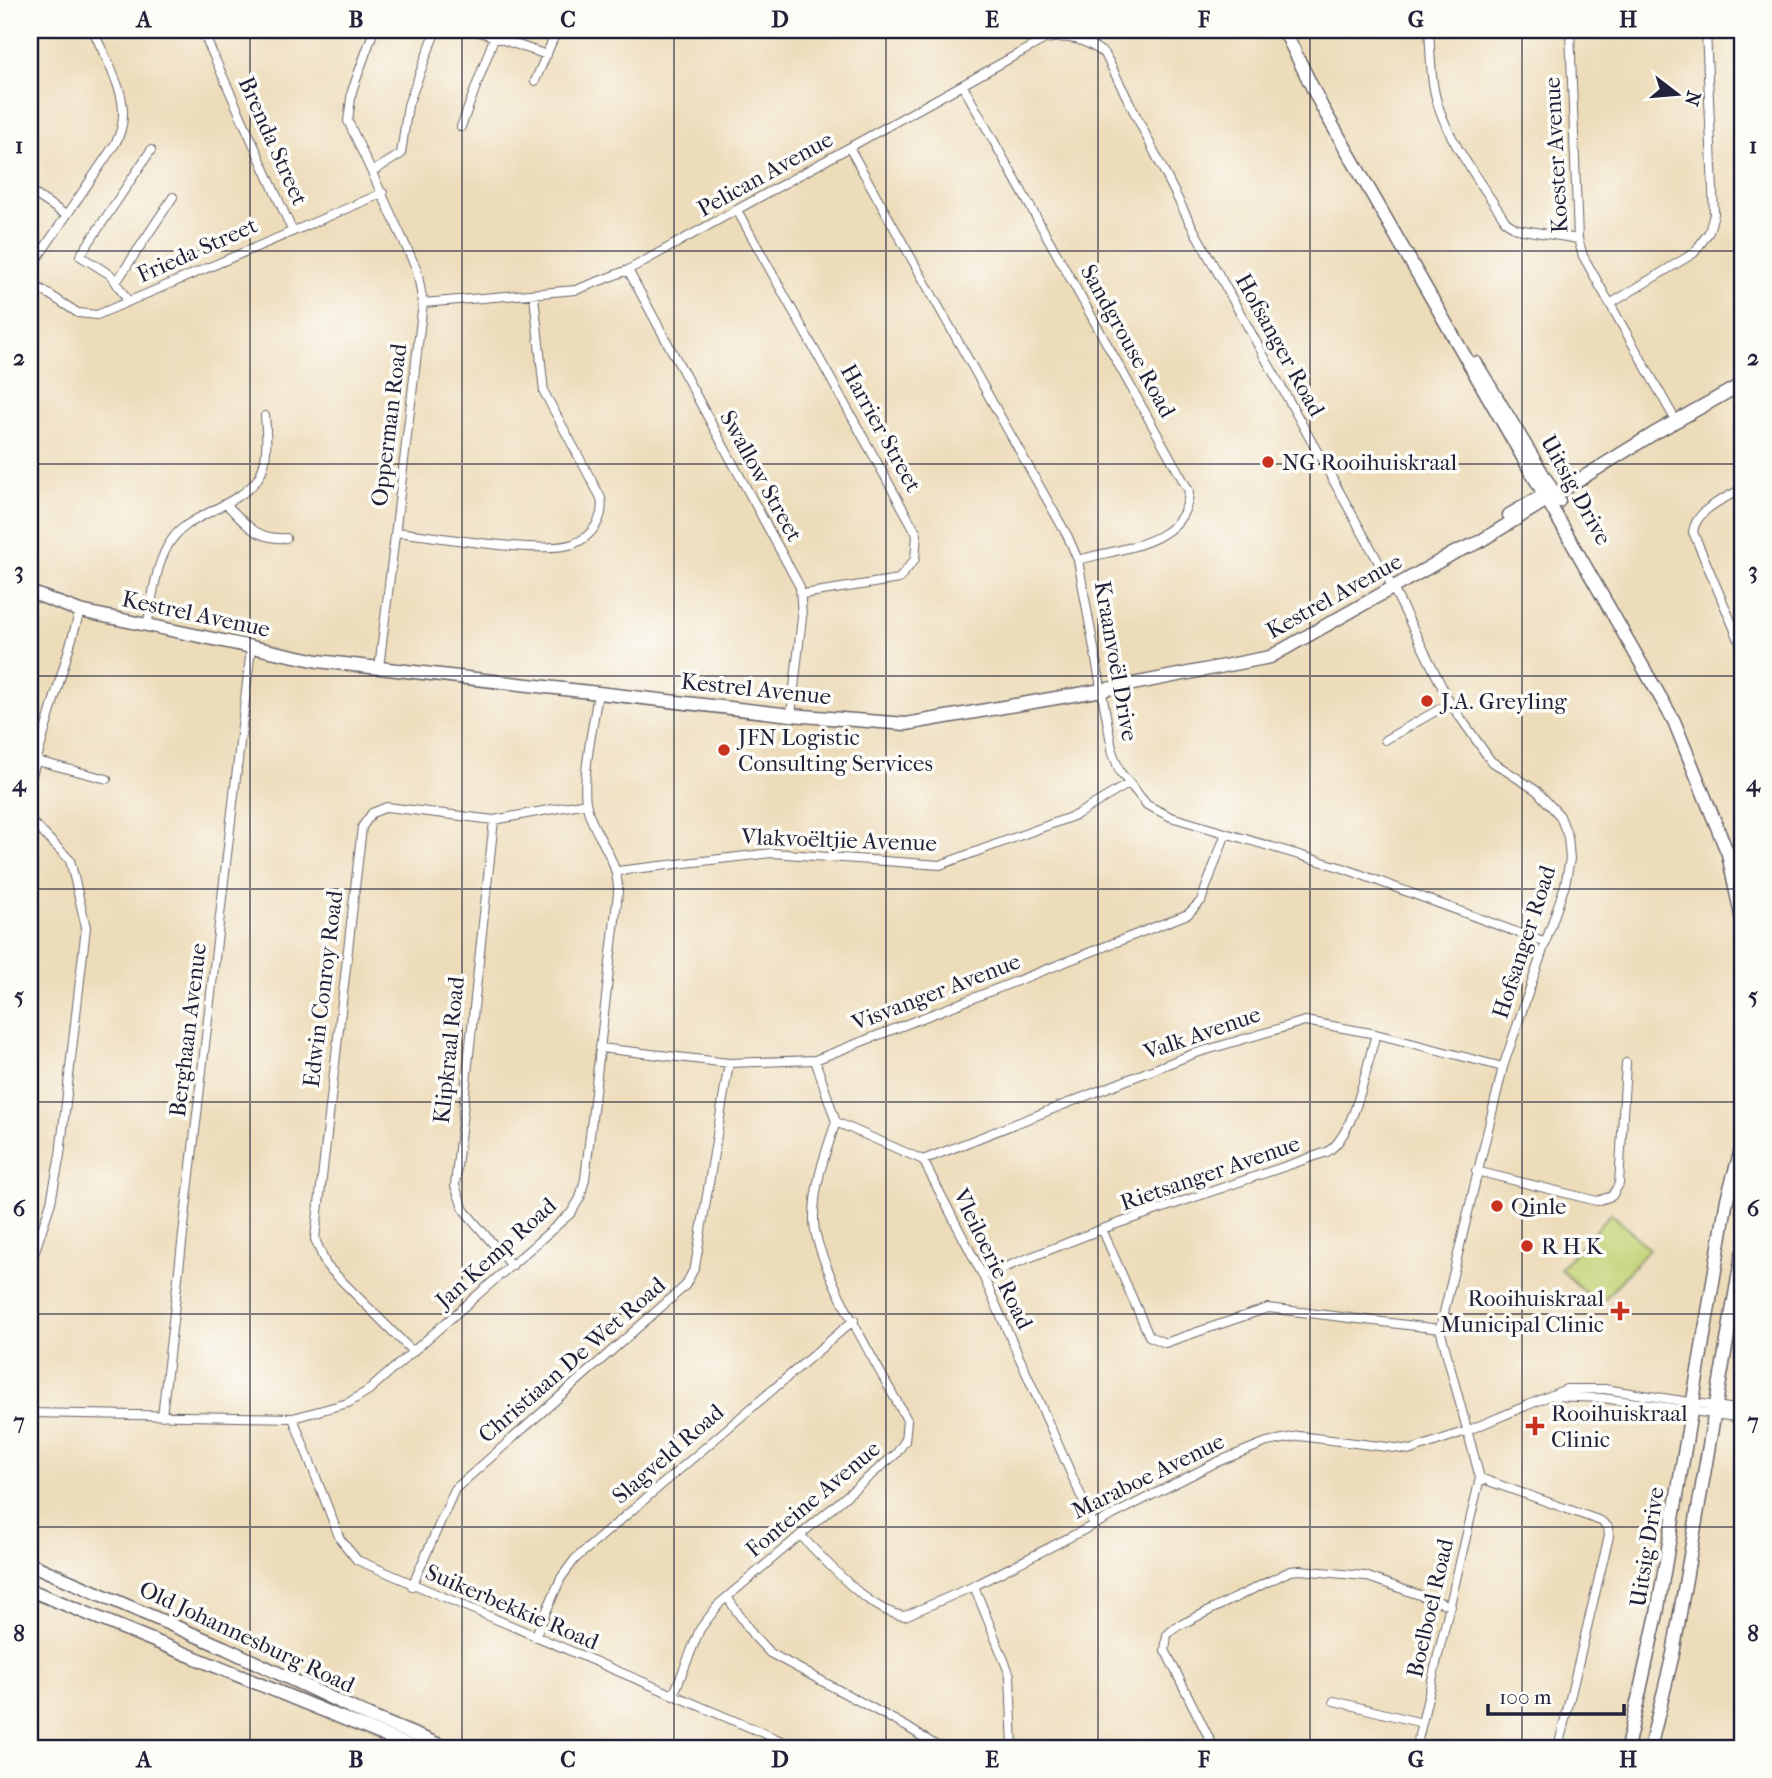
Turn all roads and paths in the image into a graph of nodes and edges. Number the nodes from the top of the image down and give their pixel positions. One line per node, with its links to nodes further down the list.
1 (93, 30): 24 (street)
2 (202, 30): 25 (street, Brenda Street)
3 (374, 30): 19 (street, Opperman Road)
4 (436, 30): 19 (street)
5 (474, 30): 11 (street)
6 (557, 30): 13 (street)
7 (1284, 30): 39 (main road, Uitsig Drive)
8 (1429, 30): 26 (street)
9 (1570, 30): 26 (street, Koester Avenue)
10 (1706, 30): 34 (street)
11 (495, 34): 13 (street); 16 (street)
12 (1105, 54): 15 (street, Pelican Avenue); 44 (street, Hofsanger Road)
13 (547, 55): 14 (street)
14 (535, 81)
15 (963, 86): 17 (street, Pelican Avenue); 43 (street, Sandgrouse Road)
16 (461, 127)
17 (850, 149): 23 (street, Pelican Avenue); 43 (street, Kraanvoël Drive)
18 (151, 150): 29 (street)
19 (372, 172): 21 (street, Opperman Road)
20 (30, 191): 24 (street)
21 (383, 193): 25 (street, Frieda Street); 33 (street, Opperman Road)
22 (173, 197): 29 (street)
23 (737, 212): 28 (street, Pelican Avenue); 46 (street, Harrier Street)
24 (66, 215): 27 (street)
25 (292, 230): 32 (street, Frieda Street)
26 (1578, 239): 34 (street, Koester Avenue)
27 (30, 270)
28 (628, 270): 31 (street, Pelican Avenue); 46 (street, Swallow Street)
29 (117, 281): 32 (street)
30 (30, 282): 32 (street, Frieda Street)
31 (534, 296): 33 (street, Pelican Avenue); 41 (street)
32 (128, 301)
33 (423, 303): 41 (street, Opperman Road)
34 (1610, 304): 37 (street, Koester Avenue)
35 (1742, 384): 37 (main road, Kestrel Avenue)
36 (265, 416): 40 (street)
37 (1676, 421): 39 (main road, Kestrel Avenue)
38 (1742, 489): 49 (street)
39 (1551, 495): 44 (main road, Kestrel Avenue); 66 (main road, Uitsig Drive)
40 (226, 504): 42 (street); 48 (street)
41 (396, 531): 51 (street, Opperman Road)
42 (286, 538)
43 (1078, 560): 52 (street, Kraanvoël Drive)
44 (1393, 588): 52 (main road, Kestrel Avenue); 54 (street, Hofsanger Road)
45 (30, 593): 47 (main road, Kestrel Avenue)
46 (803, 594): 55 (street)
47 (79, 611): 48 (main road, Kestrel Avenue); 57 (street)
48 (147, 626): 50 (main road, Kestrel Avenue)
49 (1742, 647)
50 (251, 648): 51 (main road, Kestrel Avenue); 90 (street, Berghaan Avenue)
51 (379, 668): 53 (main road, Kestrel Avenue)
52 (1102, 690): 55 (main road, Kestrel Avenue); 60 (street, Kraanvoël Drive)
53 (598, 693): 55 (main road, Kestrel Avenue); 61 (street)
54 (1450, 703): 56 (street); 67 (street, Hofsanger Road)
55 (791, 715)
56 (1385, 740)
57 (37, 761): 58 (street); 59 (street)
58 (107, 779)
59 (30, 782)
60 (1128, 784): 64 (street, Kraanvoël Drive); 65 (street, Vlakvoëltjie Avenue)
61 (586, 803): 63 (street, Edwin Conroy Road); 65 (street, Jan Kemp Road)
62 (30, 820): 80 (street)
63 (494, 820): 81 (street, Klipkraal Road); 85 (street, Edwin Conroy Road)
64 (1226, 833): 67 (street, Kraanvoël Drive); 70 (street, Visvanger Avenue)
65 (617, 871): 69 (street, Jan Kemp Road)
66 (1742, 920)
67 (1546, 943): 73 (street, Hofsanger Road)
68 (1376, 1034): 73 (street, Valk Avenue); 76 (street, Valk Avenue); 78 (street, Rietsanger Avenue)
69 (600, 1048): 71 (street, Visvanger Avenue); 81 (street, Jan Kemp Road)
70 (815, 1060): 71 (street, Visvanger Avenue); 74 (street)
71 (729, 1063): 98 (street, Christiaan De Wet Road)
72 (1626, 1063): 77 (street)
73 (1503, 1067): 77 (street, Hofsanger Road)
74 (836, 1122): 76 (street); 83 (street, Fonteine Avenue)
75 (1742, 1146): 86 (main road, Uitsig Drive)
76 (923, 1160): 82 (street, Vleiloerie Road)
77 (1476, 1171): 84 (street, Hofsanger Road)
78 (1102, 1229): 82 (street, Rietsanger Avenue); 84 (street)
79 (1742, 1254): 87 (main road, Uitsig Drive)
80 (30, 1266)
81 (512, 1266): 85 (street, Jan Kemp Road)
82 (983, 1276): 95 (street, Vleiloerie Road)
83 (854, 1320): 96 (street, Fonteine Avenue); 103 (street, Slagveld Road)
84 (1440, 1329): 93 (street, Hofsanger Road)
85 (413, 1352): 91 (street, Jan Kemp Road)
86 (1691, 1406): 87 (street, Maraboe Avenue); 93 (street, Maraboe Avenue); 115 (main road, Uitsig Drive)
87 (1717, 1410): 88 (street, Maraboe Avenue); 92 (street, Maraboe Avenue); 116 (main road, Uitsig Drive)
88 (1742, 1410)
89 (30, 1413): 90 (street, Jan Kemp Road)
90 (163, 1416): 91 (street, Jan Kemp Road)
91 (293, 1418): 98 (street, Suikerbekkie Road)
92 (1742, 1418)
93 (1469, 1430): 94 (street, Hofsanger Road); 95 (street, Maraboe Avenue)
94 (1480, 1478): 102 (street, Boelboel Road); 114 (street)
95 (1093, 1523): 99 (street, Maraboe Avenue)
96 (800, 1535): 99 (street, Maraboe Avenue); 101 (street, Fonteine Avenue)
97 (30, 1564): 108 (main road, Old Johannesburg Road)
98 (412, 1586): 103 (street, Suikerbekkie Road)
99 (974, 1586): 111 (street)
100 (30, 1590): 107 (main road, Old Johannesburg Road)
101 (727, 1597): 104 (street, Fonteine Avenue); 110 (street)
102 (1451, 1606): 106 (street, Boelboel Road); 112 (street)
103 (535, 1637): 104 (street, Suikerbekkie Road)
104 (673, 1696): 109 (street, Suikerbekkie Road)
105 (1334, 1701): 106 (street)
106 (1422, 1723): 113 (street, Boelboel Road)
107 (415, 1748)
108 (447, 1748)
109 (798, 1748)
110 (940, 1748)
111 (1013, 1748)
112 (1214, 1748)
113 (1416, 1748)
114 (1558, 1748)
115 (1627, 1748)
116 (1650, 1748)

